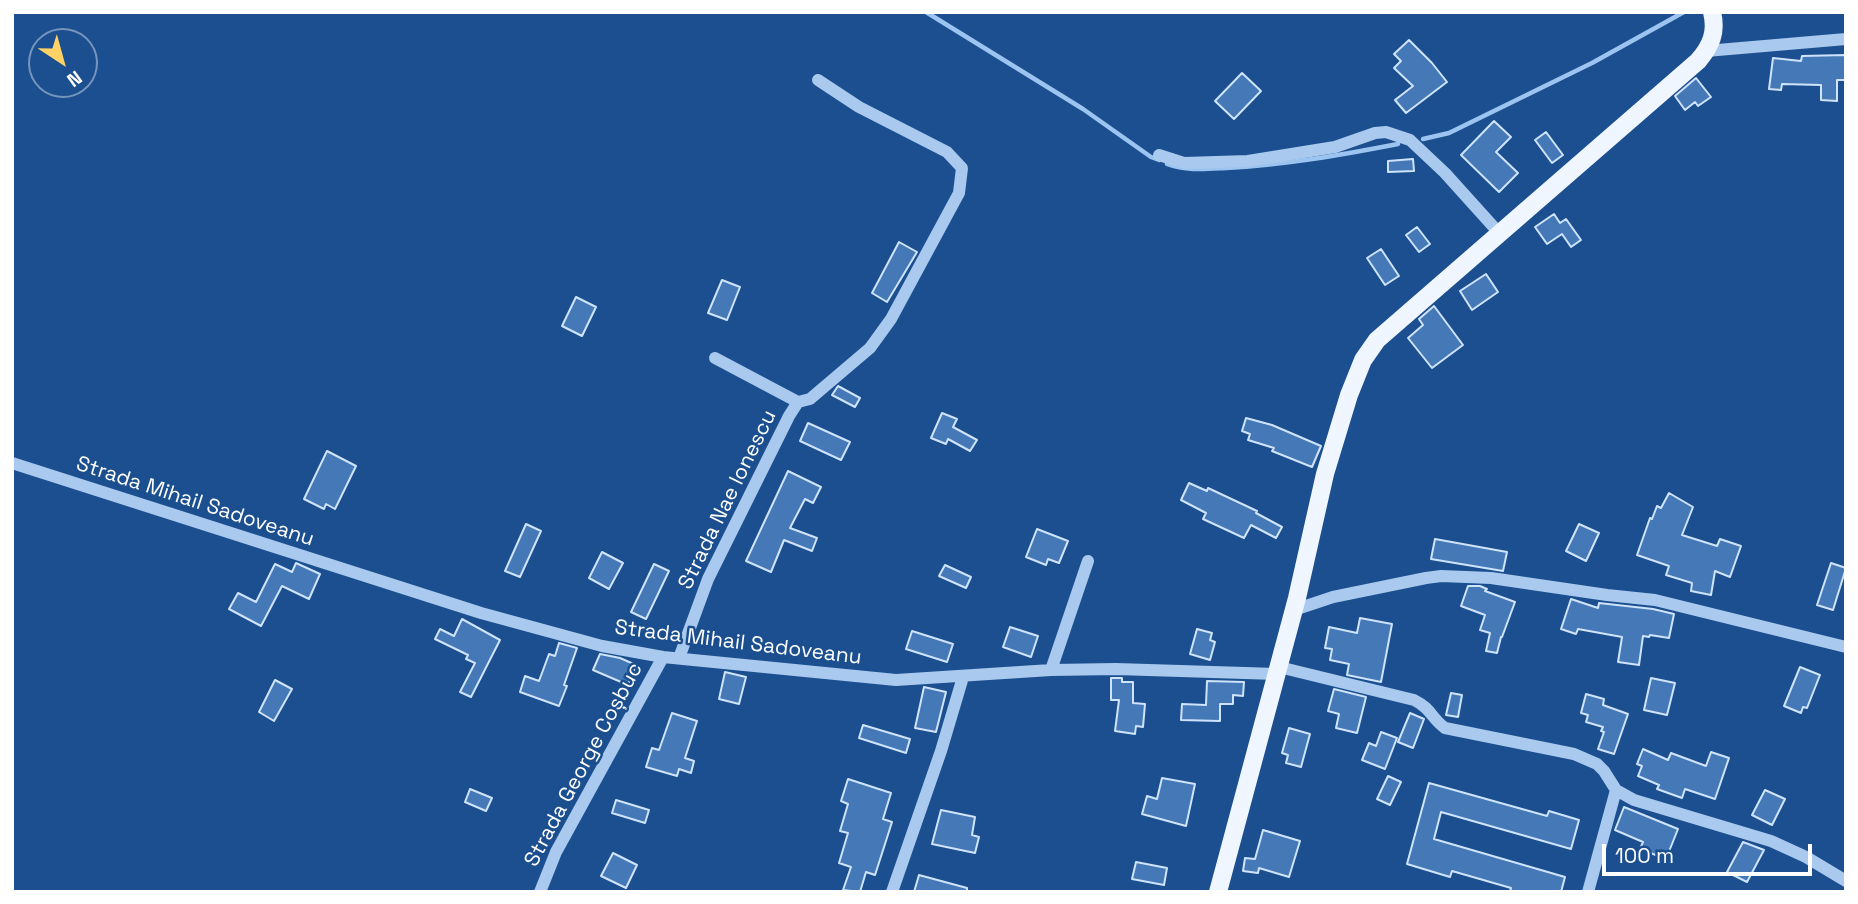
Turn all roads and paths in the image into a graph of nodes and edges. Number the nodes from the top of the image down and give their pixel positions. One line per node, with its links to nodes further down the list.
1 (1714, 13): 3 (main road)
2 (1846, 39): 3 (street)
3 (1706, 51): 6 (main road)
4 (818, 80): 8 (street, Strada Nae Ionescu)
5 (1159, 155): 6 (street)
6 (1500, 234): 11 (main road)
7 (715, 358): 8 (street)
8 (798, 402): 14 (street, Strada Nae Ionescu)
9 (12, 463): 13 (street, Strada Mihail Sadoveanu)
10 (1088, 561): 15 (street)
11 (1294, 610): 12 (street); 16 (main road)
12 (1846, 647)
13 (663, 657): 14 (street, Strada Mihail Sadoveanu); 20 (street, Strada George Coșbuc)
14 (679, 658): 17 (street, Strada Mihail Sadoveanu)
15 (1051, 670): 16 (street, Strada Mihail Sadoveanu); 17 (street, Strada Mihail Sadoveanu)
16 (1278, 671): 18 (street, Strada Mihail Sadoveanu); 22 (main road)
17 (963, 677): 21 (street)
18 (1616, 790): 19 (street); 23 (street)
19 (1846, 881)
20 (540, 892)
21 (892, 892)
22 (1219, 892)
23 (1588, 892)

